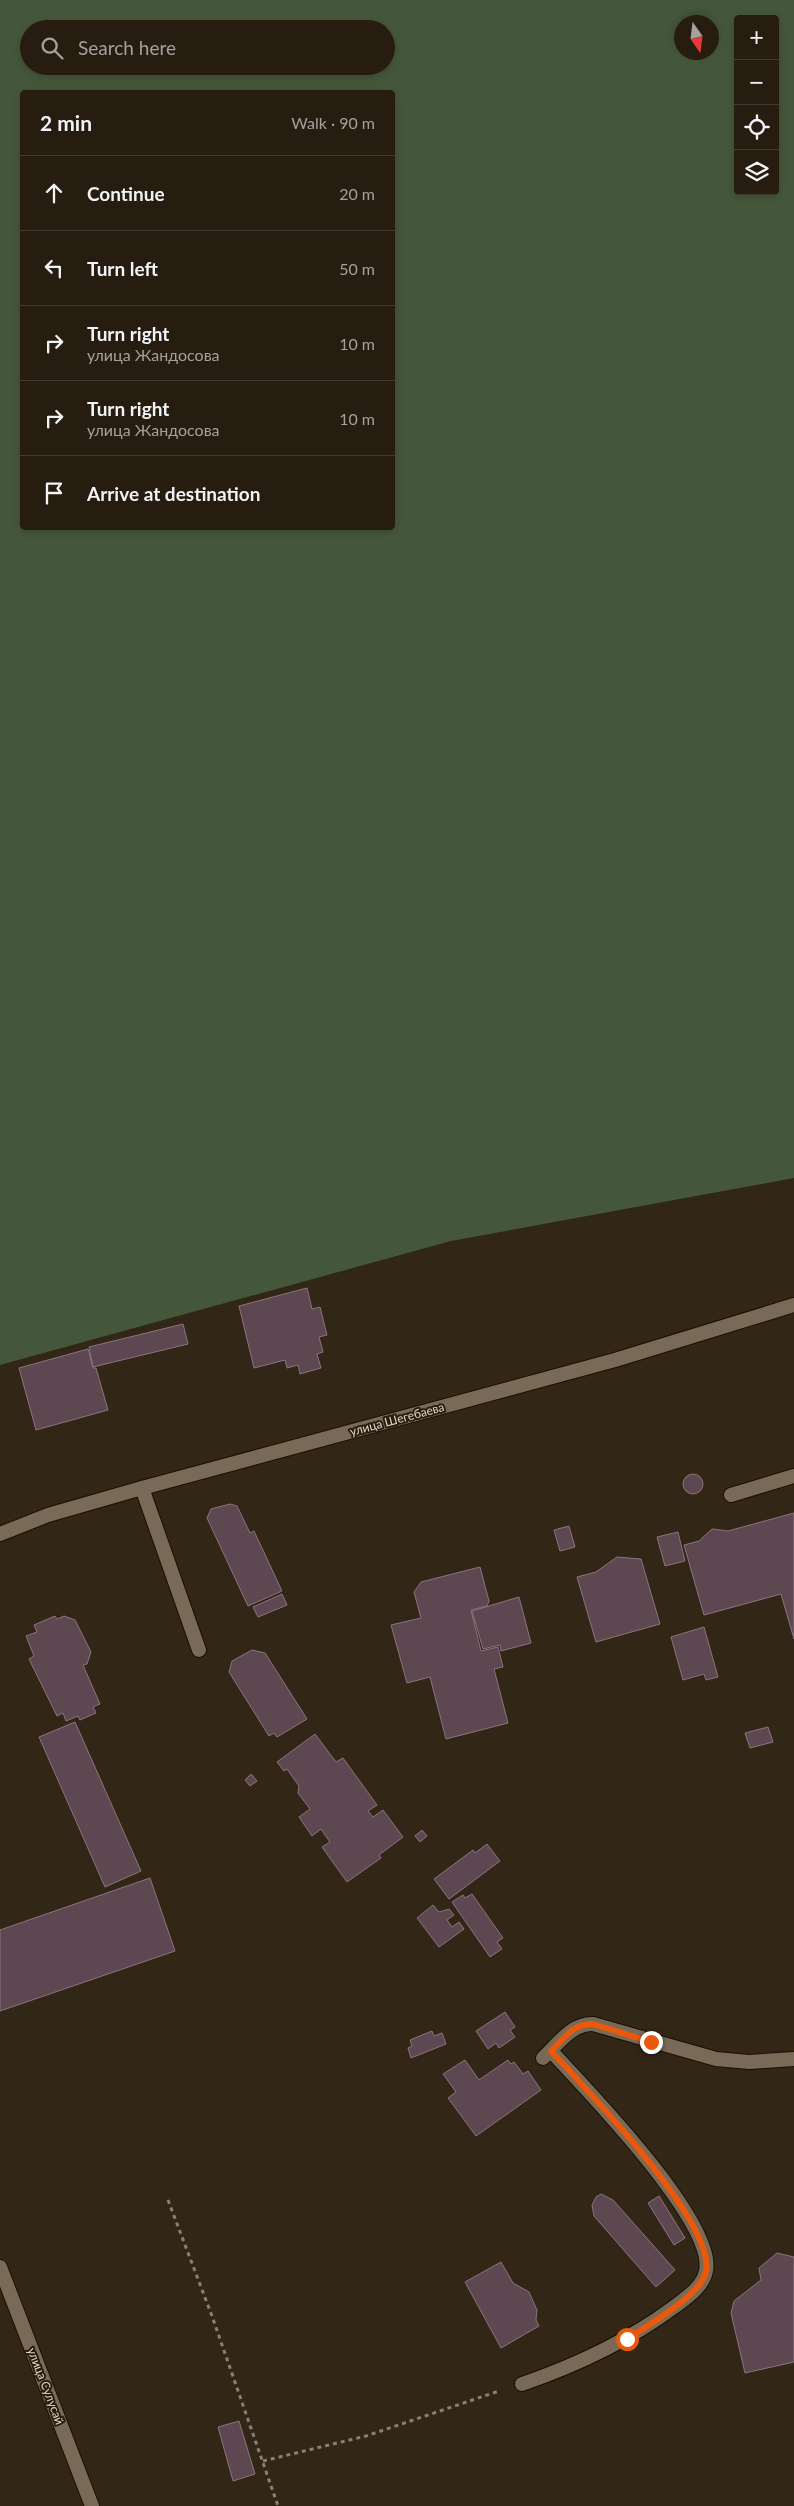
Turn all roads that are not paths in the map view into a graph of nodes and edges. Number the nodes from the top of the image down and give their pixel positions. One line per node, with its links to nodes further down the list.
1 (794, 1305): 3 (main road, улица Шегебаева)
2 (794, 1476): 4 (main road)
3 (142, 1488): 5 (main road, улица Шегебаева); 6 (main road)
4 (730, 1495)
5 (0, 1534)
6 (199, 1650)
7 (794, 2059): 9 (main road)
8 (0, 2267): 10 (main road, улица Сулусай)
9 (522, 2384)
10 (92, 2506)

